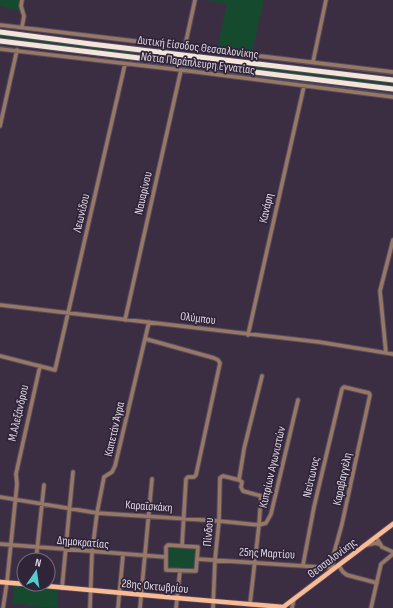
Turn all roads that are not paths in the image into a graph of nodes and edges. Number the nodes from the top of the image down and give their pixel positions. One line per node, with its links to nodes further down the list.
1 (22, 0): 5 (street)
2 (195, 0): 8 (street)
3 (326, 0): 11 (street)
4 (0, 24): 5 (street)
5 (22, 27): 8 (street)
6 (0, 32): 15 (highway, Δυτική Είσοδος Θεσσαλονίκης)
7 (0, 41): 17 (highway, Δυτική Είσοδος Θεσσαλονίκης)
8 (185, 46): 11 (street)
9 (0, 49): 10 (street, Νότια Παράπλευρη Εγνατίας)
10 (17, 50): 12 (street, Νότια Παράπλευρη Εγνατίας); 19 (street)
11 (313, 62): 14 (street)
12 (125, 64): 13 (street, Νότια Παράπλευρη Εγνατίας); 22 (street, Λεωνίδου)
13 (181, 70): 16 (street, Νότια Παράπλευρη Εγνατίας); 23 (street, Ναυαρίνου)
14 (393, 72)
15 (393, 80)
16 (304, 86): 18 (street, Νότια Παράπλευρη Εγνατίας); 25 (street, Κανάρη)
17 (393, 89)
18 (393, 97)
19 (0, 126)
20 (393, 240): 27 (street)
21 (0, 305): 22 (street, Ολύμπου)
22 (69, 313): 23 (street, Ολύμπου); 30 (street, Λεωνίδου)
23 (124, 320): 24 (street, Ολύμπου)
24 (150, 322): 25 (street, Ολύμπου); 26 (street, Καπετάν Άγρα)
25 (248, 335): 27 (street, Ολύμπου)
26 (146, 339): 42 (street, Καπετάν Άγρα); 44 (street)
27 (386, 353): 28 (street, Ολύμπου)
28 (393, 354)
29 (0, 356): 30 (street)
30 (40, 366): 39 (street, Μ.Αλεξάνδρου)
31 (262, 376): 36 (street)
32 (341, 393): 65 (street, Νεύτωνος); 66 (street, Καραβαγγέλη)
33 (298, 400): 47 (street, Κυπρίων Αγωνιστών)
34 (73, 472): 41 (street)
35 (152, 479): 43 (street)
36 (239, 480): 45 (street, Πίνδου); 47 (street)
37 (44, 485): 40 (street)
38 (0, 497): 39 (street, Καραϊσκάκη)
39 (15, 500): 40 (street, Καραϊσκάκη); 51 (street, Μ.Αλεξάνδρου)
40 (42, 503): 41 (street, Καραϊσκάκη); 54 (street)
41 (69, 509): 42 (street, Καραϊσκάκη); 55 (street)
42 (97, 513): 43 (street, Καραϊσκάκη); 57 (street, Καπετάν Άγρα)
43 (149, 516): 44 (street, Καραϊσκάκη); 60 (street)
44 (183, 518): 45 (street, Καραϊσκάκη); 52 (street)
45 (219, 521): 47 (street, Καραϊσκάκη); 63 (street, Πίνδου)
46 (393, 524): 48 (main road, Θεσσαλονίκης)
47 (259, 526): 64 (street)
48 (376, 537): 50 (street); 53 (main road, Θεσσαλονίκης)
49 (0, 544): 51 (street, Δημοκρατίας)
50 (379, 544): 53 (street); 58 (street)
51 (10, 545): 54 (street, Δημοκρατίας); 69 (street, Μ.Αλεξάνδρου)
52 (182, 546): 61 (street); 62 (street)
53 (364, 546): 66 (main road, Θεσσαλονίκης)
54 (37, 548): 55 (street, Δημοκρατίας); 56 (street)
55 (65, 550): 57 (street, Δημοκρατίας); 73 (street)
56 (37, 552)
57 (92, 553): 59 (street, Δημοκρατίας); 74 (street, Καπετάν Άγρα)
58 (393, 553): 71 (street)
59 (123, 555): 60 (street, Δημοκρατίας); 75 (street)
60 (146, 556): 61 (street, Δημοκρατίας); 76 (street)
61 (166, 557): 67 (street)
62 (198, 559): 63 (street, 25ης Μαρτίου); 67 (street)
63 (215, 560): 64 (street, 25ης Μαρτίου); 79 (street, Πίνδου)
64 (255, 562): 65 (street, 25ης Μαρτίου); 80 (street)
65 (302, 565): 66 (street, 25ης Μαρτίου)
66 (335, 568): 71 (street); 78 (main road, Θεσσαλονίκης)
67 (180, 570): 77 (street)
68 (0, 582): 69 (main road, 28ης Οκτωβρίου)
69 (8, 582): 70 (main road, 28ης Οκτωβρίου); 82 (street, Μ.Αλεξάνδρου)
70 (16, 583)
71 (377, 583): 89 (street)
72 (56, 587): 73 (main road, 28ης Οκτωβρίου)
73 (62, 588): 74 (main road, 28ης Οκτωβρίου)
74 (92, 590): 75 (main road, 28ης Οκτωβρίου); 83 (street, Καπετάν Άγρα)
75 (120, 593): 76 (main road, 28ης Οκτωβρίου); 84 (street)
76 (141, 595): 77 (main road, 28ης Οκτωβρίου); 85 (street)
77 (176, 598): 79 (main road, 28ης Οκτωβρίου); 86 (street)
78 (294, 599): 81 (main road, Θεσσαλονίκης); 88 (street)
79 (213, 601): 80 (main road, 28ης Οκτωβρίου); 87 (street, Πίνδου)
80 (250, 604): 81 (main road, 28ης Οκτωβρίου)
81 (283, 607)
82 (3, 608)
83 (90, 608)
84 (118, 608)
85 (140, 608)
86 (176, 608)
87 (213, 608)
88 (292, 608)
89 (372, 608)

